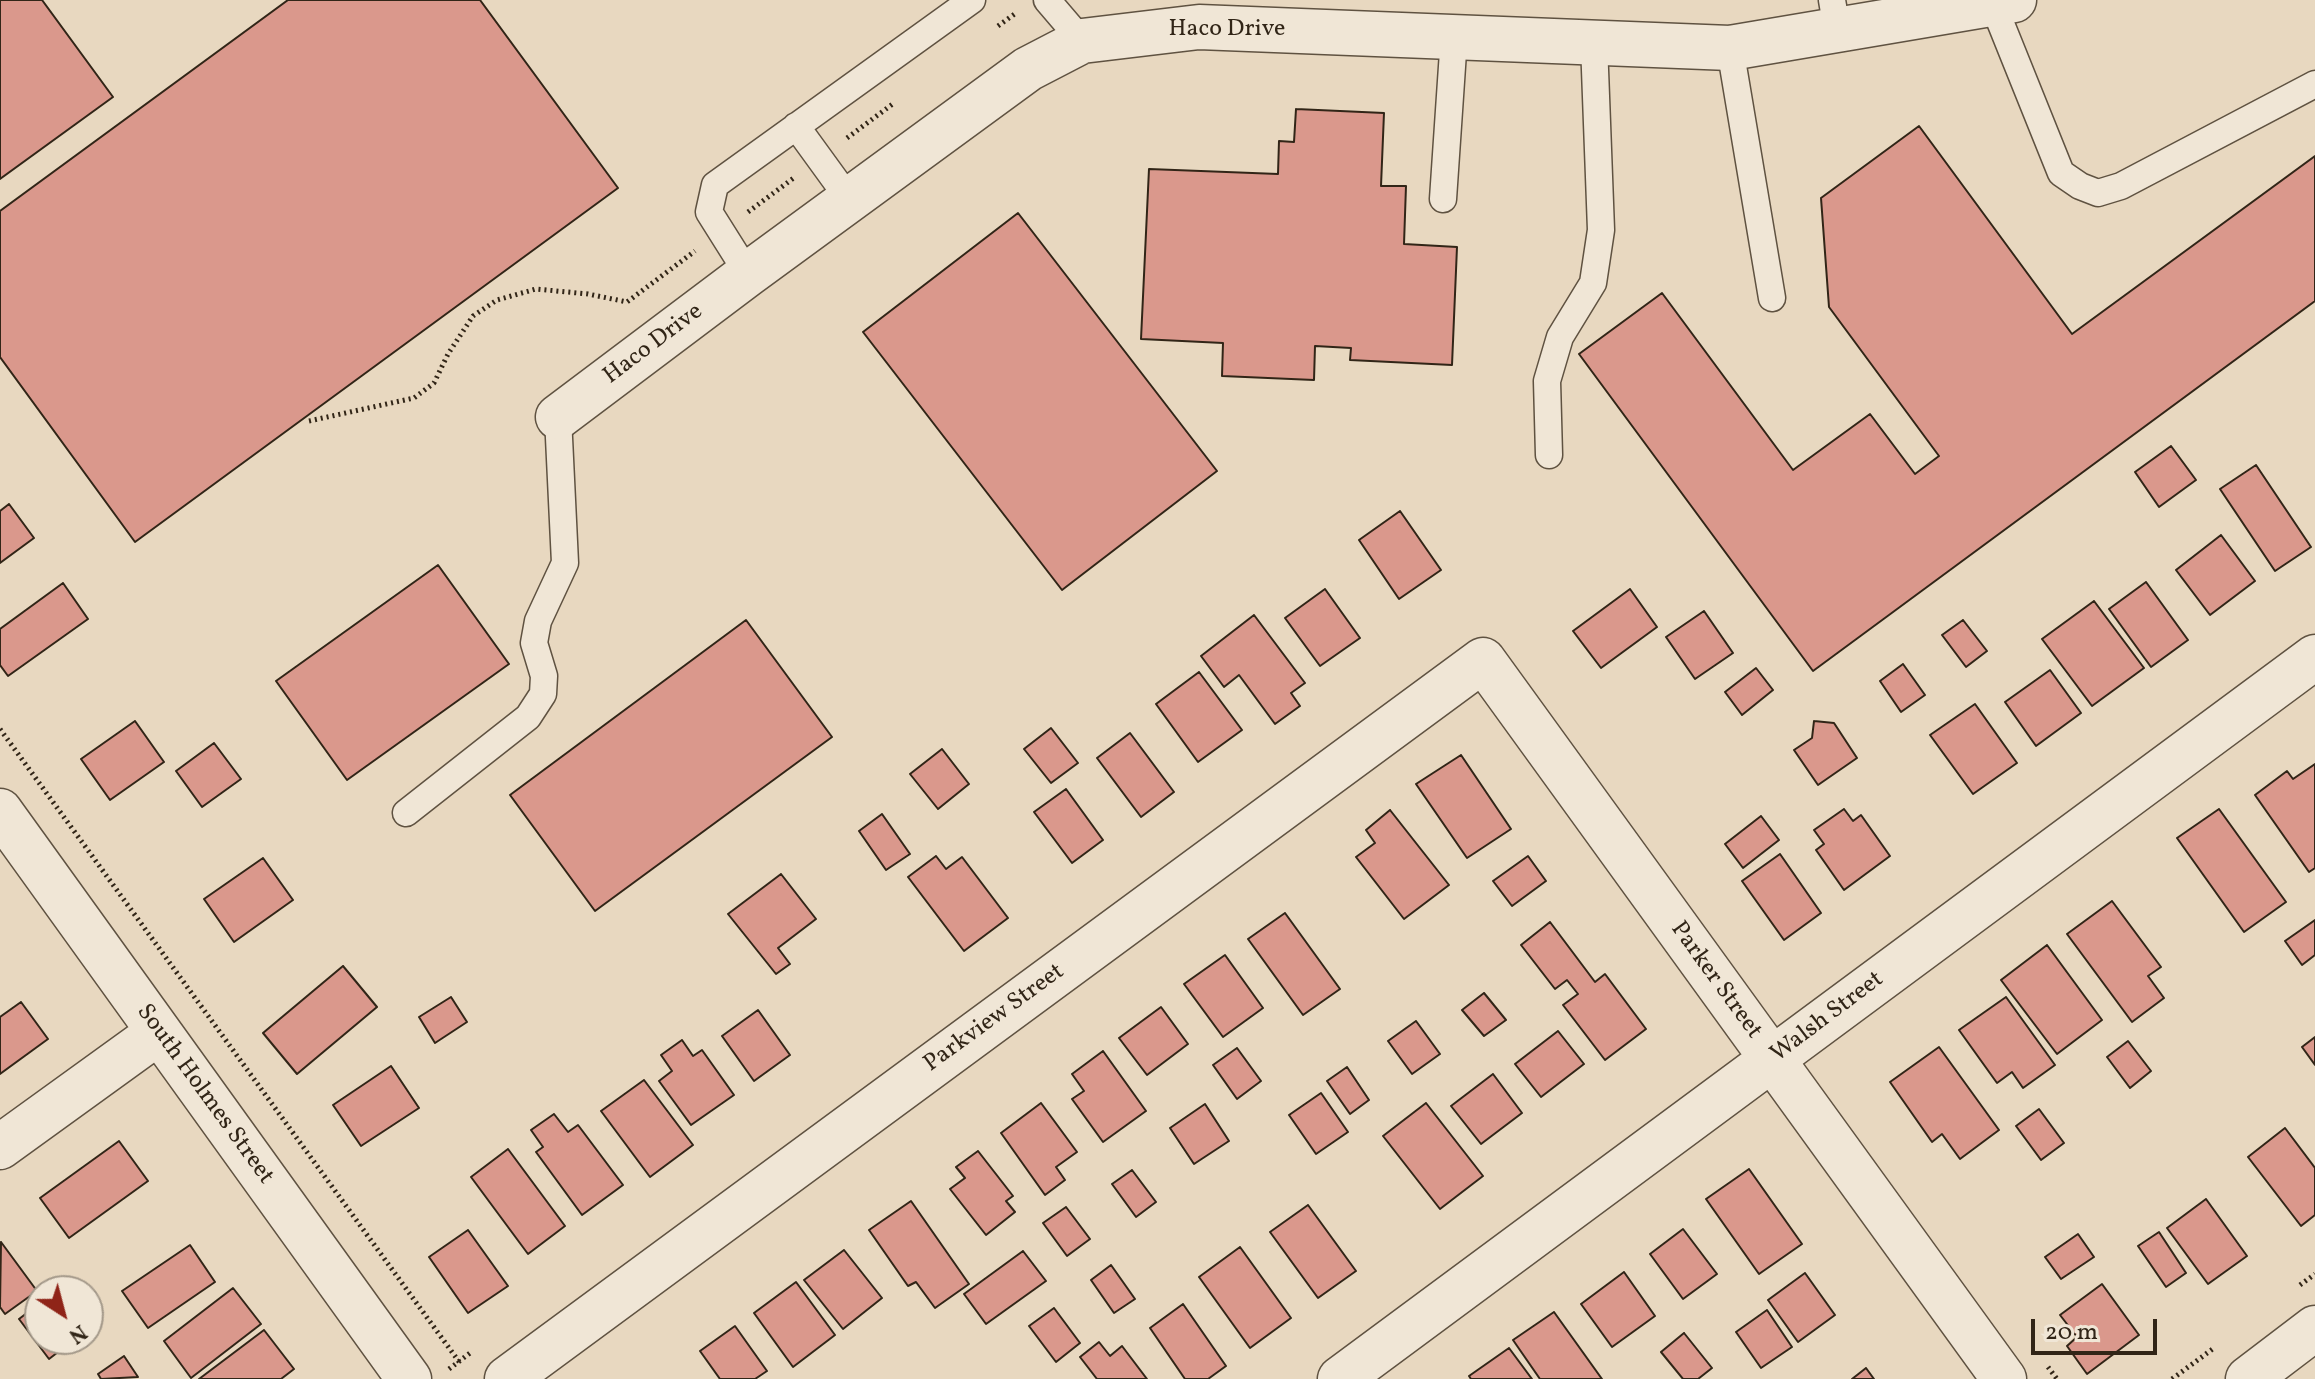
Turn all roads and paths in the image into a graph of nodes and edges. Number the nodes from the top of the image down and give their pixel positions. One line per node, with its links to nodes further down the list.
1 (972, 0): 10 (lane)
2 (1047, 0): 6 (lane)
3 (2004, 2): 4 (street, Haco Drive); 9 (lane)
4 (1834, 15): 8 (street, Haco Drive)
5 (1454, 37): 6 (street, Haco Drive); 7 (street, Haco Drive); 12 (lane)
6 (1082, 41): 11 (street, Haco Drive)
7 (1594, 43): 8 (street, Haco Drive); 16 (lane)
8 (1730, 48): 14 (lane)
9 (2315, 84)
10 (796, 126): 11 (lane); 13 (lane)
11 (849, 199): 13 (street, Haco Drive)
12 (1443, 199)
13 (748, 274): 15 (street, Haco Drive)
14 (1772, 298)
15 (558, 417): 21 (lane)
16 (1549, 455)
17 (2315, 657): 23 (street, Walsh Street)
18 (1483, 660): 23 (street, Parker Street); 29 (street, Parkview Street)
19 (0, 729): 27 (path)
20 (0, 811): 22 (street, South Holmes Street)
21 (406, 813)
22 (159, 1032): 24 (street); 28 (street, South Holmes Street)
23 (1772, 1060): 30 (street, Walsh Street); 31 (street, Parker Street)
24 (0, 1147)
25 (2315, 1328): 32 (street)
26 (472, 1352): 27 (path)
27 (459, 1361): 28 (path); 29 (path)
28 (428, 1375)
29 (486, 1375)
30 (1340, 1379)
31 (2004, 1379)
32 (2248, 1379)

